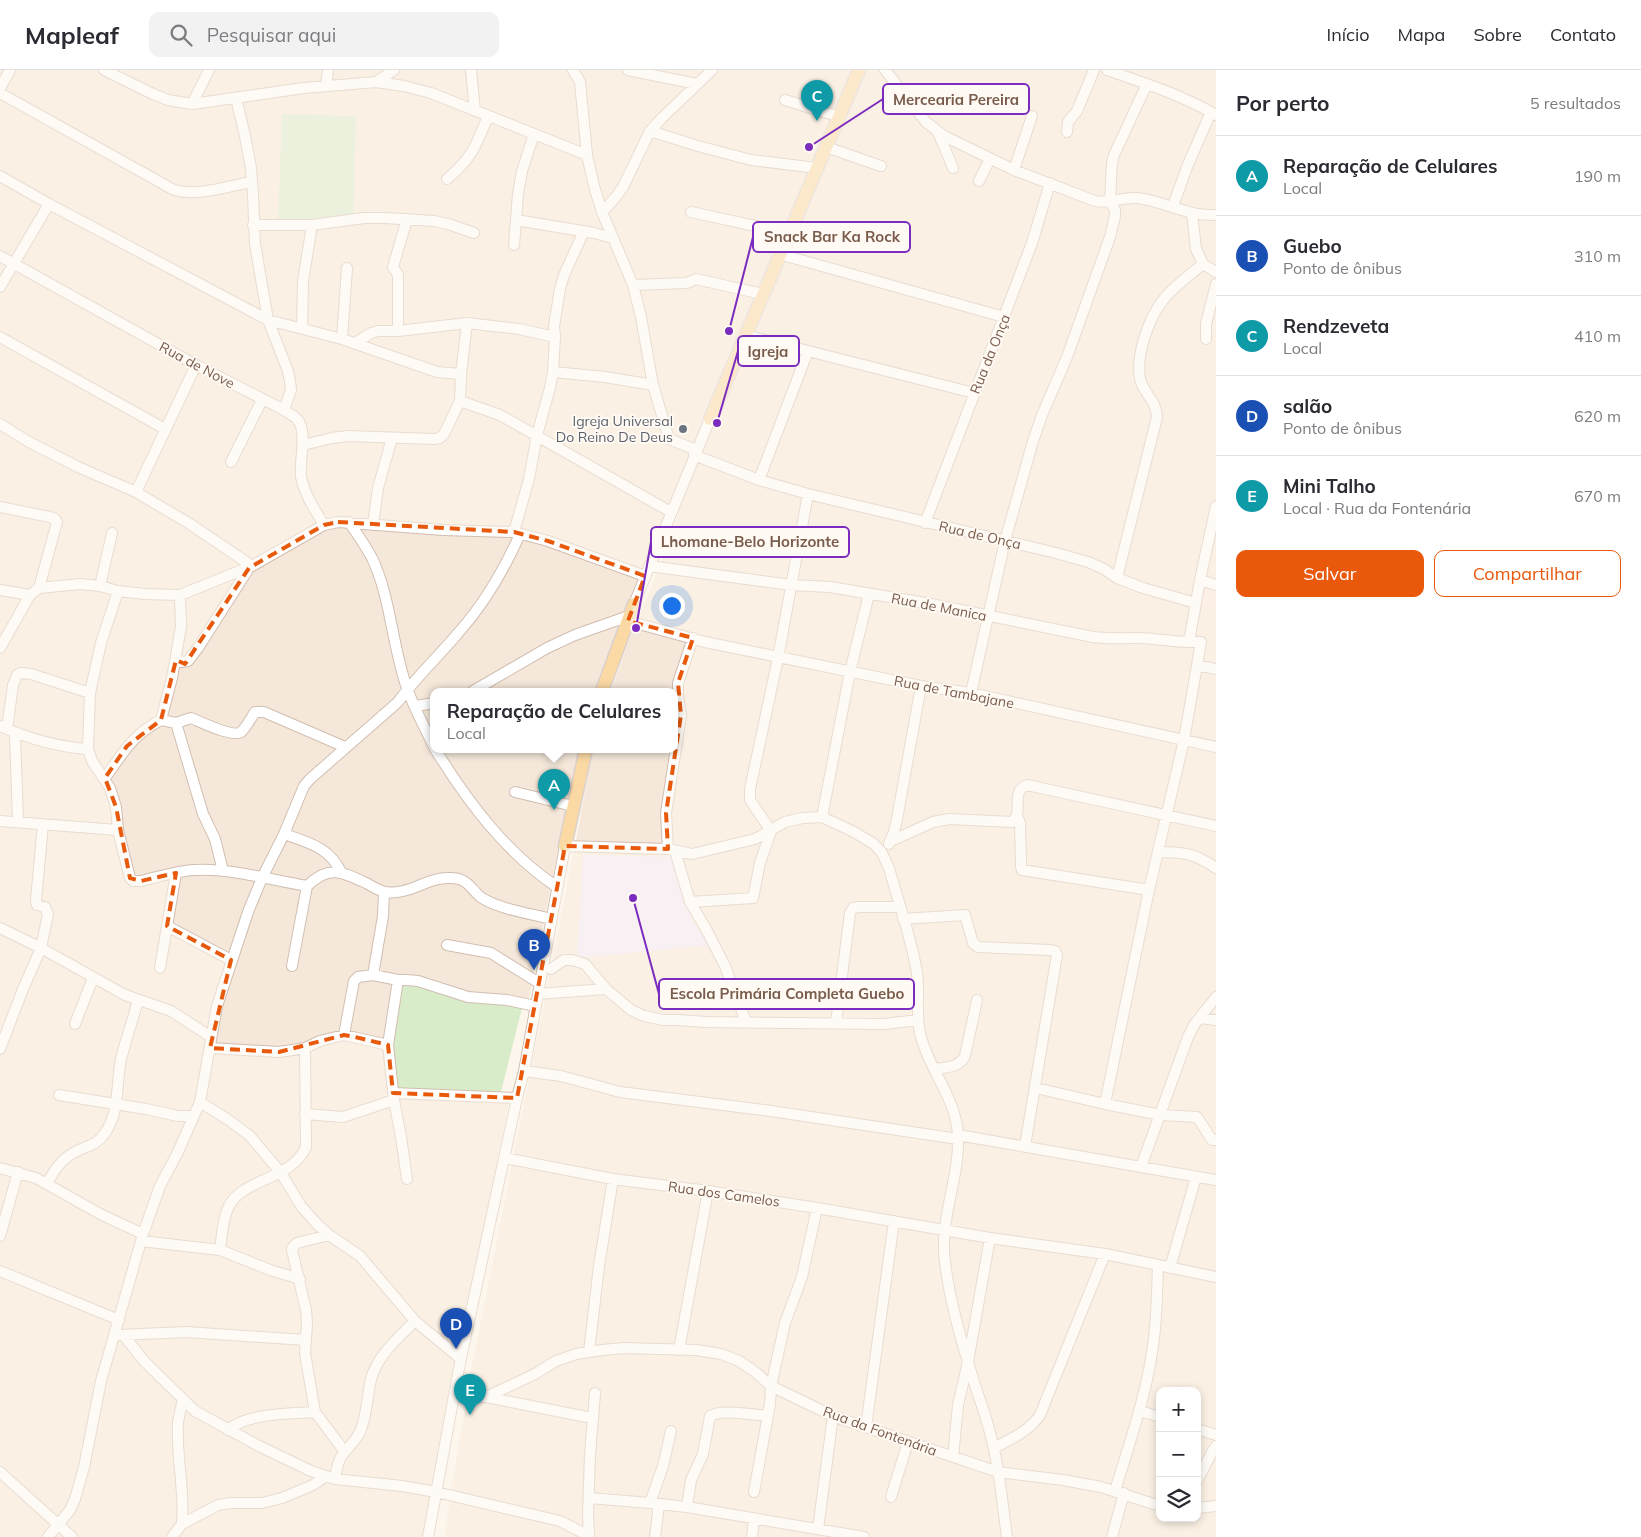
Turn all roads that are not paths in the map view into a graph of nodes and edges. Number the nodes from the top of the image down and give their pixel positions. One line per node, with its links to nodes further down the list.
1 (10, 70): 20 (street)
2 (104, 70): 24 (street)
3 (208, 70): 24 (street)
4 (328, 70): 19 (street)
5 (394, 70): 15 (street)
6 (471, 70): 25 (street)
7 (573, 70): 16 (street)
8 (582, 70): 16 (street)
9 (628, 70): 17 (street)
10 (712, 70): 17 (street)
11 (860, 70): 29 (main road)
12 (885, 70): 31 (street)
13 (1094, 70): 32 (street)
14 (1107, 70): 18 (street)
15 (376, 82): 19 (street); 25 (street)
16 (580, 82): 35 (street)
17 (698, 84): 30 (street)
18 (1147, 84): 26 (street); 46 (street)
19 (326, 86): 22 (street)
20 (0, 88)
21 (0, 93): 44 (street)
22 (236, 98): 24 (street); 44 (street)
23 (785, 100): 29 (street)
24 (192, 104)
25 (475, 111): 27 (street)
26 (1214, 114): 48 (street)
27 (488, 116): 33 (street); 42 (street)
28 (1032, 116): 40 (street)
29 (840, 117): 34 (main road)
30 (650, 131): 38 (street); 49 (street)
31 (938, 131): 36 (street); 39 (street)
32 (1067, 132)
33 (534, 134): 35 (street); 54 (street)
34 (826, 147): 37 (street); 38 (main road)
35 (587, 155): 49 (street)
36 (990, 159): 40 (street); 43 (street)
37 (882, 166)
38 (817, 168): 58 (main road)
39 (953, 168)
40 (1014, 170): 45 (street)
41 (0, 176): 47 (street)
42 (448, 179)
43 (979, 181)
44 (252, 182): 55 (street)
45 (1050, 183): 46 (street); 73 (street, Rua da Onça)
46 (1110, 202): 48 (street); 113 (street)
47 (49, 204): 65 (street); 74 (street)
48 (1173, 206): 51 (street)
49 (602, 212): 60 (street)
50 (692, 212): 58 (street)
51 (1192, 213): 52 (street); 66 (street)
52 (1216, 215)
53 (406, 219): 56 (street); 59 (street); 77 (street)
54 (516, 220): 57 (street); 62 (street)
55 (253, 225): 56 (street); 74 (street)
56 (312, 225): 76 (street)
57 (584, 231): 60 (street); 79 (street)
58 (789, 231): 61 (street); 63 (main road)
59 (474, 233)
60 (613, 238): 70 (street)
61 (898, 242)
62 (514, 245)
63 (779, 254): 72 (main road); 73 (street)
64 (0, 256): 65 (street, Rua de Nove)
65 (14, 264): 71 (street); 85 (street, Rua de Nove)
66 (1203, 264): 68 (street); 117 (street)
67 (347, 268): 81 (street)
68 (1216, 272)
69 (1216, 284): 82 (street)
70 (632, 285): 72 (street); 88 (street)
71 (0, 287)
72 (762, 294): 78 (main road)
73 (1004, 317): 89 (street, Rua da Onça)
74 (268, 320): 76 (street); 92 (street)
75 (467, 323): 77 (street); 79 (street); 87 (street)
76 (302, 328): 81 (street)
77 (398, 331): 83 (street)
78 (745, 335): 84 (street); 93 (main road)
79 (555, 336): 86 (street)
80 (0, 337): 95 (street)
81 (342, 339): 83 (street)
82 (1206, 340)
83 (355, 343): 87 (street)
84 (808, 351): 89 (street); 101 (street)
85 (196, 365): 90 (street, Rua de Nove); 95 (street)
86 (553, 372): 88 (street); 96 (street)
87 (461, 374): 91 (street)
88 (653, 385): 99 (street, Rua de Onça)
89 (974, 393): 108 (street, Rua da Onça)
90 (262, 400): 92 (street, Rua de Nove); 100 (street)
91 (460, 401): 96 (street); 97 (street)
92 (284, 410): 98 (street, Rua de Nove)
93 (710, 419): 99 (street)
94 (0, 424): 102 (street)
95 (165, 429): 102 (street)
96 (537, 435): 106 (street); 112 (street)
97 (392, 438): 98 (street); 110 (street)
98 (303, 446): 109 (street, Rua de Nove)
99 (695, 452): 101 (street, Rua de Onça); 106 (street)
100 (232, 462)
101 (759, 480): 103 (street, Rua de Onça)
102 (136, 492): 115 (street)
103 (808, 494): 108 (street, Rua de Onça); 119 (street)
104 (0, 506): 122 (street)
105 (1216, 506): 118 (street)
106 (672, 512): 114 (street)
107 (349, 522): 109 (street); 110 (street); 144 (street)
108 (925, 523): 113 (street, Rua de Onça)
109 (324, 525): 115 (street)
110 (373, 525): 112 (street)
111 (112, 533): 121 (street)
112 (517, 533): 116 (street); 144 (street)
113 (1006, 541): 117 (street, Rua de Onça); 130 (street)
114 (649, 566): 116 (street); 119 (street, Rua de Manica)
115 (250, 567): 127 (street); 136 (street)
116 (645, 576): 129 (street)
117 (1117, 578): 128 (street, Rua de Onça)
118 (1200, 580): 120 (street); 128 (street)
119 (791, 585): 125 (street, Rua de Manica); 135 (street)
120 (1216, 585)
121 (100, 586): 122 (street); 124 (street)
122 (39, 588): 126 (street)
123 (0, 590): 126 (street)
124 (118, 591): 127 (street); 145 (street)
125 (869, 594): 130 (street, Rua de Manica); 139 (street)
126 (30, 595): 134 (street)
127 (180, 595): 136 (street)
128 (1196, 603): 133 (street)
129 (634, 604): 131 (main road)
130 (988, 616): 133 (street, Rua de Manica); 146 (street)
131 (629, 619): 132 (street, Rua de Tambajane); 141 (street); 142 (main road)
132 (693, 638): 135 (street, Rua de Tambajane); 143 (street)
133 (1189, 642): 137 (street)
134 (0, 648)
135 (778, 658): 139 (street, Rua de Tambajane); 173 (street)
136 (176, 660): 150 (street)
137 (1197, 665): 138 (street); 155 (street)
138 (1216, 669)
139 (850, 672): 140 (street, Rua de Tambajane); 167 (street)
140 (921, 686): 146 (street, Rua de Tambajane); 175 (street)
141 (478, 688)
142 (603, 688)
143 (678, 688)
144 (407, 689): 149 (street); 156 (street)
145 (90, 693): 152 (street); 158 (street)
146 (970, 693): 155 (street, Rua de Tambajane)
147 (678, 697): 153 (street)
148 (430, 704): 149 (street)
149 (416, 706): 154 (street)
150 (161, 720): 151 (street); 162 (street)
151 (176, 723): 156 (street); 181 (street)
152 (7, 729): 158 (street); 169 (street)
153 (678, 734)
154 (430, 739)
155 (1184, 740): 157 (street, Rua de Tambajane); 165 (street)
156 (346, 747): 174 (street)
157 (1216, 747)
158 (88, 749): 162 (street)
159 (437, 753): 186 (street)
160 (585, 753): 164 (main road)
161 (675, 753): 177 (street)
162 (105, 778): 172 (street)
163 (515, 792): 164 (street)
164 (573, 806): 176 (main road)
165 (1166, 815): 166 (street); 171 (street); 178 (street)
166 (1017, 816): 175 (street); 187 (street)
167 (822, 817): 173 (street); 179 (street)
168 (0, 822): 169 (street)
169 (18, 822): 170 (street)
170 (43, 824): 172 (street); 196 (street)
171 (1216, 826)
172 (118, 830): 183 (street)
173 (771, 831): 177 (street); 189 (street)
174 (284, 834): 182 (street); 184 (street)
175 (891, 841): 179 (street)
176 (565, 846): 177 (street); 186 (street)
177 (671, 850): 189 (street)
178 (1158, 852): 180 (street); 187 (street)
179 (882, 853): 190 (street)
180 (1216, 868)
181 (223, 871): 183 (street); 184 (street)
182 (341, 872): 185 (street); 188 (street)
183 (176, 873): 193 (street)
184 (262, 878): 185 (street); 197 (street)
185 (307, 886): 198 (street)
186 (557, 887): 191 (street)
187 (1149, 890): 230 (street)
188 (384, 892): 191 (street); 201 (street)
189 (690, 902): 213 (street)
190 (900, 907): 192 (street); 214 (street)
191 (551, 919): 204 (street)
192 (903, 919): 211 (street); 224 (street)
193 (167, 926): 197 (street); 199 (street)
194 (0, 928): 196 (street)
195 (447, 945): 204 (street)
196 (41, 948): 202 (street); 221 (street)
197 (231, 960): 217 (street)
198 (292, 966)
199 (160, 968)
200 (551, 969): 205 (street)
201 (373, 974): 203 (street); 216 (street)
202 (93, 978): 207 (street); 215 (street)
203 (398, 980): 209 (street); 218 (street)
204 (538, 989): 205 (street); 209 (street)
205 (606, 989): 213 (street)
206 (1216, 997): 210 (street)
207 (138, 1000): 217 (street); 229 (street)
208 (978, 1000): 222 (street)
209 (535, 1006): 223 (street)
210 (1200, 1018): 212 (street); 232 (street)
211 (918, 1020): 214 (street); 222 (street)
212 (1216, 1020)
213 (746, 1022): 214 (street)
214 (836, 1023)
215 (75, 1024)
216 (344, 1035): 218 (street); 220 (street)
217 (211, 1037): 219 (street)
218 (388, 1046): 226 (street)
219 (210, 1048): 220 (street); 228 (street)
220 (305, 1048): 231 (street)
221 (0, 1050)
222 (934, 1069): 234 (street)
223 (524, 1071): 227 (street); 234 (street)
224 (1036, 1088): 230 (street); 236 (street)
225 (59, 1095): 229 (street)
226 (393, 1096): 227 (street); 231 (street); 243 (street)
227 (517, 1098): 237 (street)
228 (200, 1102): 233 (street); 241 (street)
229 (115, 1104): 233 (street); 246 (street)
230 (1105, 1104): 232 (street)
231 (305, 1114): 241 (street)
232 (1161, 1115): 235 (street); 238 (street)
233 (193, 1116): 254 (street)
234 (958, 1137): 236 (street); 251 (street)
235 (1216, 1140)
236 (1026, 1146): 238 (street)
237 (505, 1158): 244 (street, Rua dos Camelos); 269 (street)
238 (1141, 1167): 242 (street)
239 (0, 1168): 240 (street)
240 (18, 1172): 246 (street); 249 (street)
241 (281, 1173): 252 (street); 256 (street)
242 (1196, 1177): 245 (street); 259 (street)
243 (407, 1179)
244 (613, 1179): 247 (street, Rua dos Camelos); 268 (street)
245 (1216, 1180)
246 (47, 1184): 254 (street)
247 (708, 1191): 248 (street, Rua dos Camelos); 267 (street)
248 (817, 1208): 250 (street, Rua dos Camelos); 271 (street)
249 (2, 1221): 253 (street)
250 (894, 1221): 251 (street, Rua dos Camelos); 282 (street)
251 (943, 1230): 255 (street, Rua dos Camelos); 270 (street)
252 (329, 1235): 262 (street); 264 (street)
253 (0, 1236)
254 (142, 1237): 256 (street); 263 (street)
255 (990, 1238): 257 (street, Rua dos Camelos); 270 (street)
256 (220, 1250): 262 (street)
257 (1105, 1254): 258 (street, Rua dos Camelos); 289 (street)
258 (1158, 1266): 259 (street, Rua dos Camelos); 276 (street)
259 (1170, 1268): 261 (street, Rua dos Camelos)
260 (0, 1271): 263 (street)
261 (1216, 1277)
262 (300, 1279): 266 (street)
263 (119, 1320): 265 (street)
264 (415, 1321): 269 (street); 290 (street)
265 (119, 1335): 266 (street); 275 (street); 308 (street)
266 (305, 1340): 277 (street)
267 (679, 1350): 268 (street, Rua da Fontenária); 271 (street, Rua da Fontenária)
268 (589, 1352): 274 (street, Rua da Fontenária)
269 (461, 1359): 273 (street)
270 (968, 1362): 289 (street); 291 (street)
271 (771, 1386): 278 (street); 279 (street, Rua da Fontenária)
272 (595, 1393): 281 (street)
273 (454, 1395): 274 (street, Rua da Fontenária); 296 (street)
274 (486, 1397): 281 (street)
275 (183, 1400): 283 (street); 307 (street)
276 (1140, 1411): 280 (street); 298 (street)
277 (314, 1412): 283 (street); 290 (street)
278 (767, 1416): 297 (street); 304 (street)
279 (833, 1416): 282 (street, Rua da Fontenária); 309 (street)
280 (1156, 1416)
281 (592, 1418): 300 (street)
282 (866, 1427): 287 (street, Rua da Fontenária)
283 (228, 1430): 295 (street)
284 (1201, 1430): 286 (street)
285 (671, 1431): 301 (street)
286 (1216, 1435)
287 (908, 1442): 291 (street, Rua da Fontenária); 299 (street)
288 (1216, 1446): 294 (street)
289 (994, 1448): 293 (street)
290 (345, 1452): 295 (street)
291 (952, 1457): 293 (street, Rua da Fontenária)
292 (0, 1472): 308 (street)
293 (998, 1472): 298 (street, Rua da Fontenária); 318 (street)
294 (1199, 1477)
295 (331, 1478): 296 (street); 307 (street)
296 (436, 1492): 310 (street); 314 (street)
297 (754, 1492)
298 (1119, 1492): 302 (street, Rua da Fontenária); 319 (street)
299 (892, 1497)
300 (589, 1498): 301 (street); 310 (street)
301 (654, 1503): 304 (street); 315 (street)
302 (1156, 1505)
303 (1216, 1506): 305 (street)
304 (687, 1507): 306 (street)
305 (1201, 1508)
306 (754, 1518): 309 (street); 316 (street)
307 (182, 1524): 313 (street)
308 (59, 1525): 311 (street); 312 (street)
309 (818, 1529): 317 (street)
310 (589, 1536)
311 (48, 1537)
312 (72, 1537)
313 (172, 1537)
314 (428, 1537)
315 (655, 1537)
316 (752, 1537)
317 (864, 1537)
318 (1007, 1537)
319 (1112, 1537)

